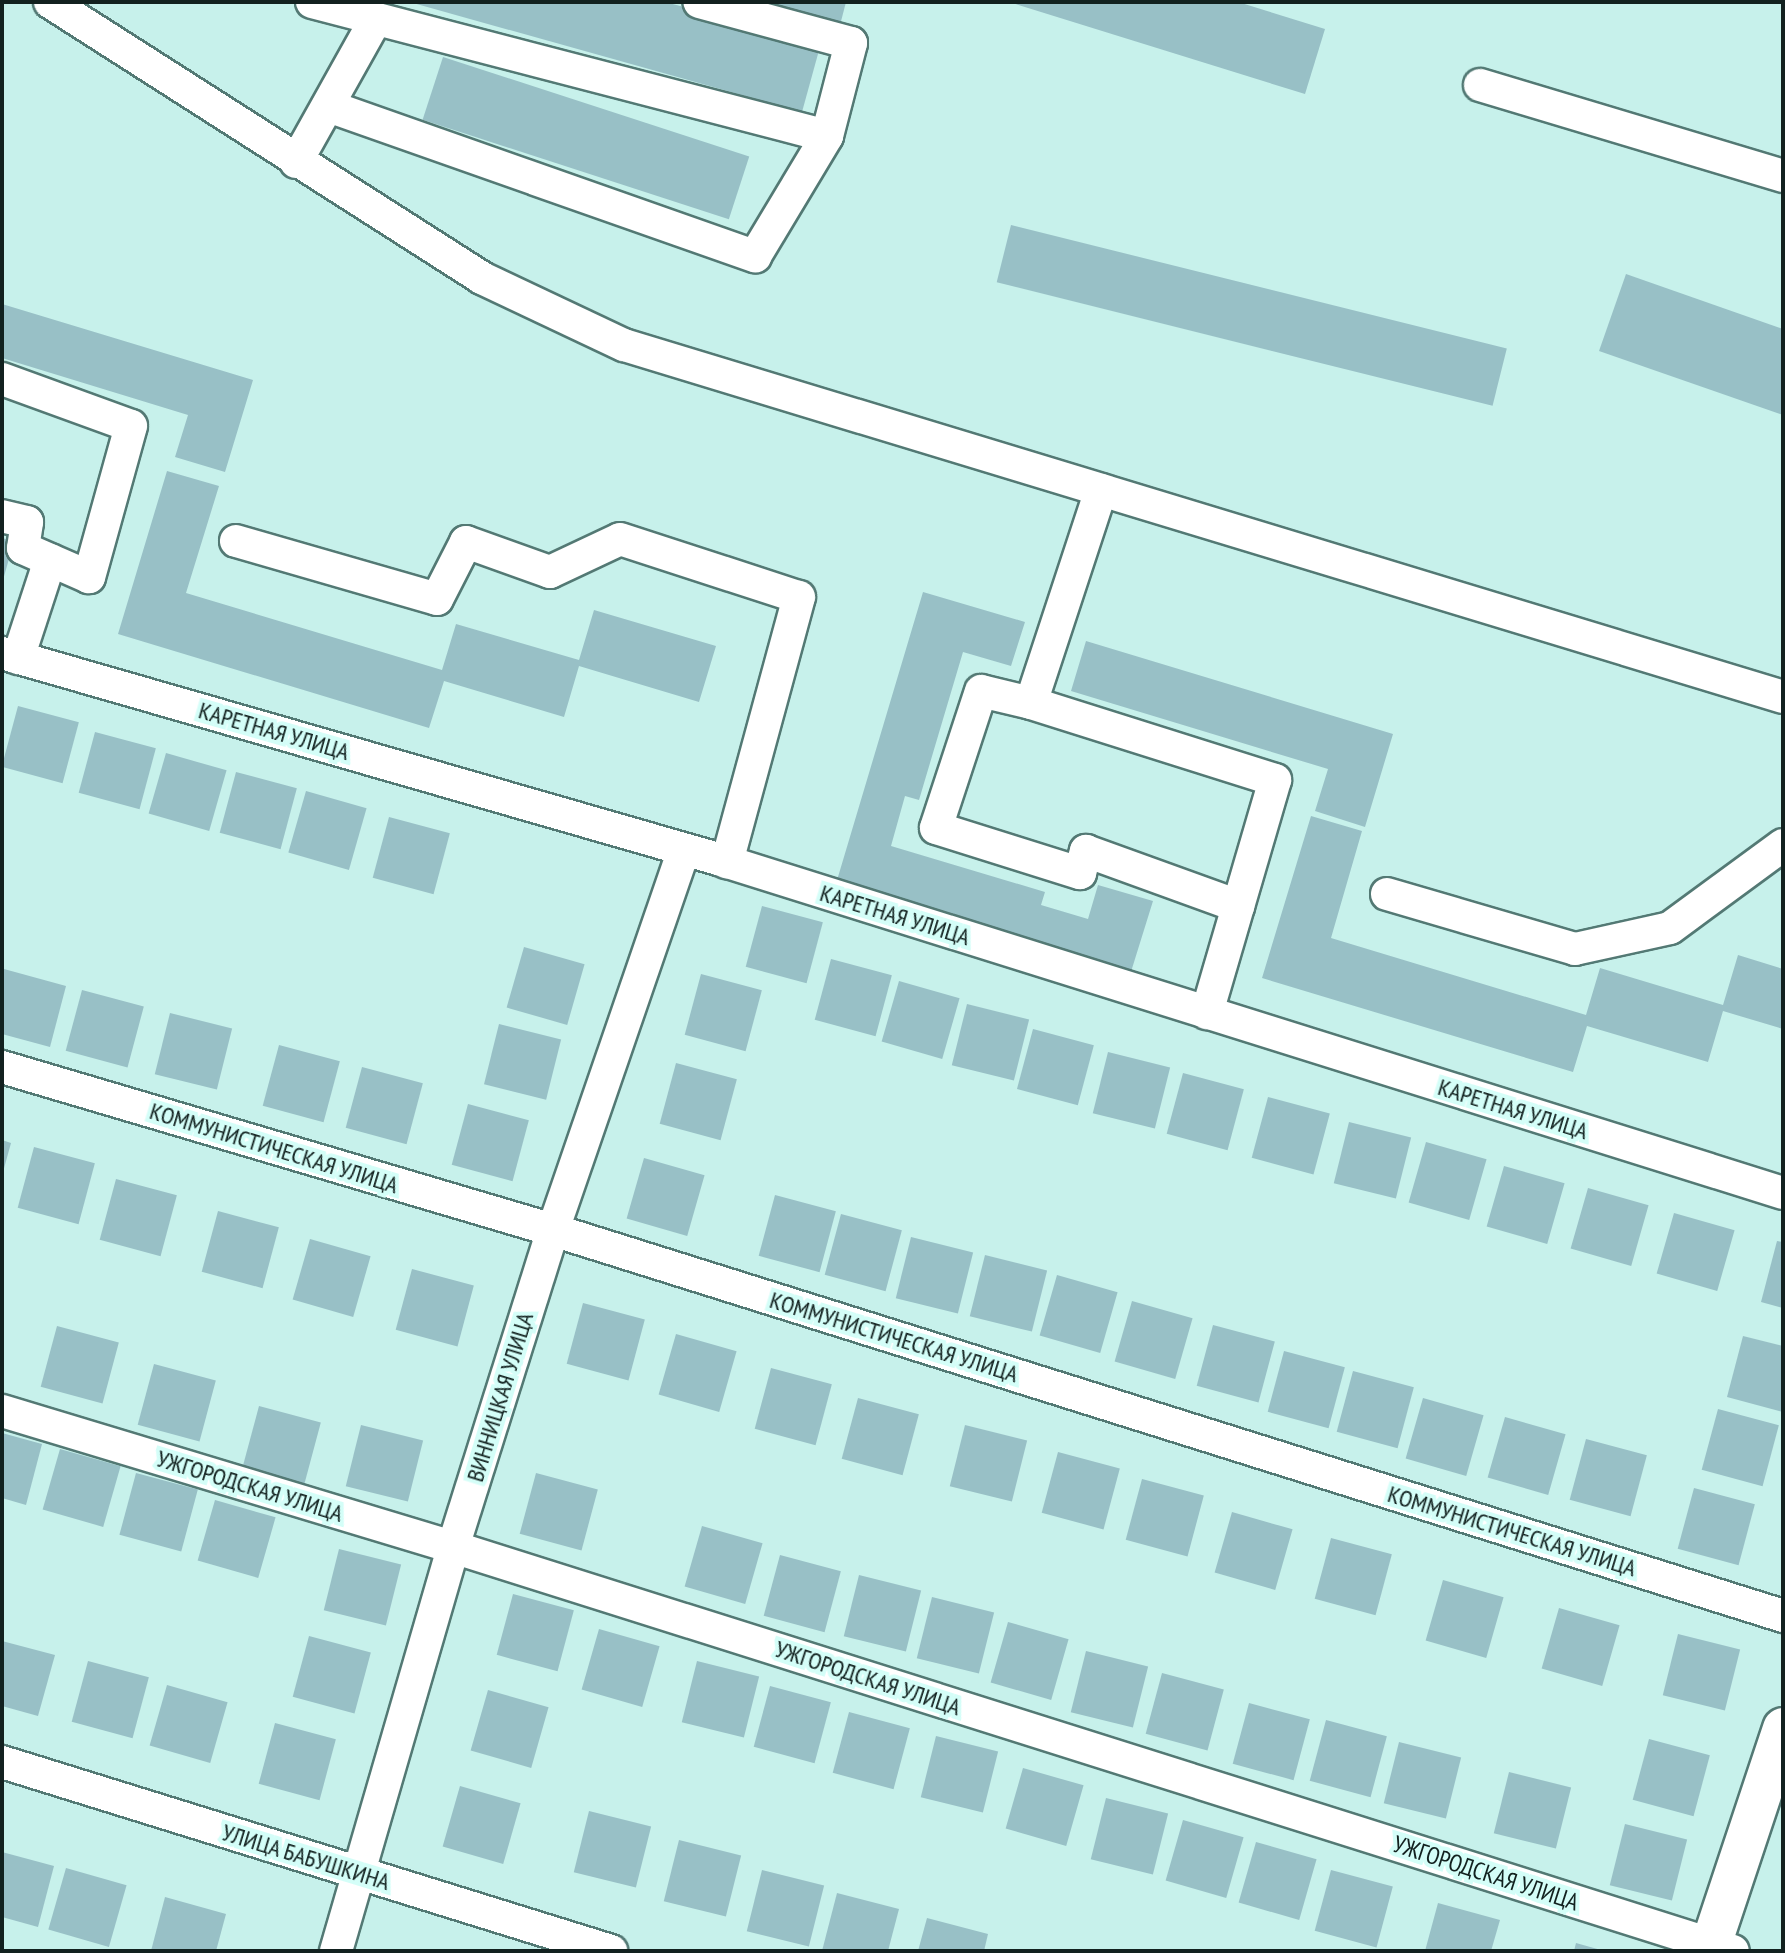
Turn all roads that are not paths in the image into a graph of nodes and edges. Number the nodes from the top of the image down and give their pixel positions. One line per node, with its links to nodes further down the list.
1 (50, 2): 8 (street)
2 (312, 2): 4 (street)
3 (699, 2): 7 (street)
4 (376, 19): 6 (street); 7 (street)
5 (1480, 85): 9 (street)
6 (328, 106): 7 (street); 8 (street)
7 (827, 136)
8 (296, 162): 11 (street)
9 (1783, 176)
10 (2, 379): 14 (street)
11 (1101, 490): 16 (street); 17 (street)
12 (2, 516): 14 (street)
13 (236, 541): 20 (street)
14 (50, 560): 15 (street)
15 (10, 656): 19 (street, КАРЕТНАЯ УЛИЦА)
16 (1783, 697)
17 (1031, 703): 22 (street); 22 (street)
18 (1783, 845): 21 (street)
19 (684, 850): 20 (street, КАРЕТНАЯ УЛИЦА); 26 (street, ВИННИЦКАЯ УЛИЦА)
20 (727, 862): 23 (street, КАРЕТНАЯ УЛИЦА)
21 (1387, 894)
22 (1238, 906): 23 (street)
23 (1207, 1013): 25 (street, КАРЕТНАЯ УЛИЦА)
24 (2, 1067): 26 (street, КОММУНИСТИЧЕСКАЯ УЛИЦА)
25 (1783, 1193)
26 (553, 1230): 28 (street, ВИННИЦКАЯ УЛИЦА); 29 (street, КОММУНИСТИЧЕСКАЯ УЛИЦА)
27 (2, 1411): 28 (street, УЖГОРОДСКАЯ УЛИЦА)
28 (453, 1547): 32 (street, ВИННИЦКАЯ УЛИЦА); 33 (street, УЖГОРОДСКАЯ УЛИЦА)
29 (1783, 1616)
30 (1783, 1728): 33 (main road)
31 (2, 1762): 32 (street, УЛИЦА БАБУШКИНА)
32 (357, 1873): 34 (street, ВИННИЦКАЯ УЛИЦА); 35 (street, УЛИЦА БАБУШКИНА)
33 (1718, 1949)
34 (336, 1951)
35 (611, 1951)

